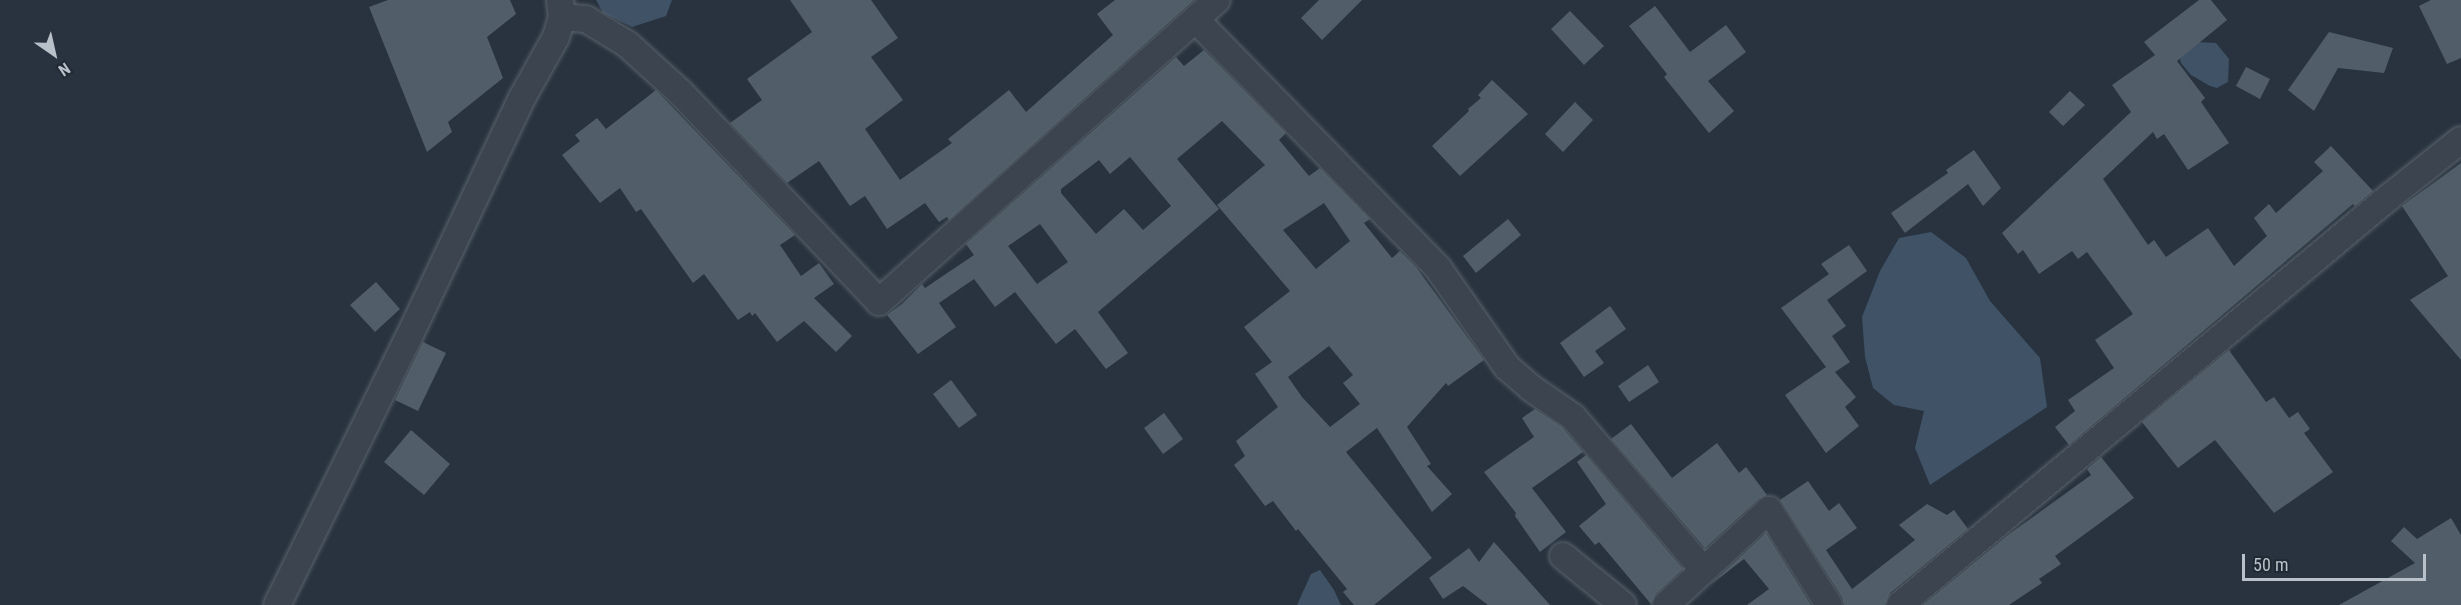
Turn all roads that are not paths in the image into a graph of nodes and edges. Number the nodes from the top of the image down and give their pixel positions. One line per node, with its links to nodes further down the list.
1 (1217, 0): 3 (street)
2 (561, 8): 3 (street); 7 (street)
3 (1196, 20): 6 (street)
4 (2461, 140): 11 (street)
5 (1563, 556): 8 (street)
6 (1703, 569): 9 (street); 10 (street)
7 (277, 605)
8 (1623, 605)
9 (1666, 605)
10 (1829, 605)
11 (1900, 605)

